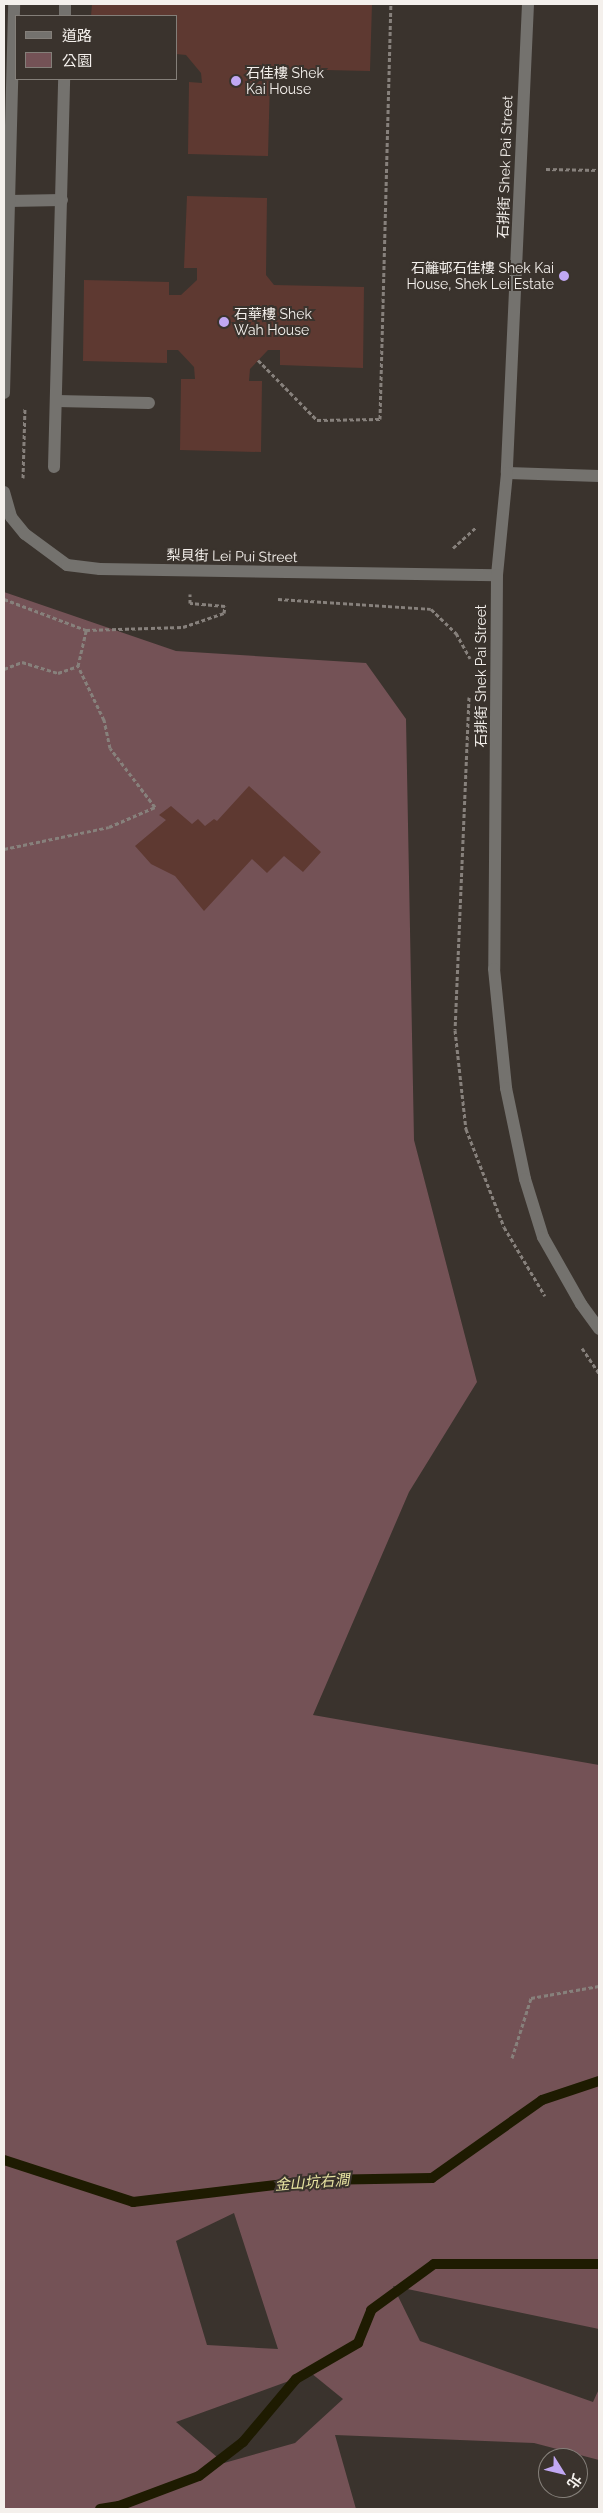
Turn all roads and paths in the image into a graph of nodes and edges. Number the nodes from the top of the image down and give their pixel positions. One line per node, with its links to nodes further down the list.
1 (14, 4): 8 (street)
2 (391, 4): 9 (path)
3 (528, 4): 14 (street, 石排街 Shek Pai Street)
4 (64, 80): 7 (street)
5 (546, 169): 6 (path)
6 (599, 170)
7 (62, 200): 8 (street); 11 (street)
8 (9, 201): 10 (street)
9 (258, 360)
10 (4, 393)
11 (57, 400): 12 (street); 13 (street)
12 (149, 403)
13 (54, 467)
14 (507, 473): 15 (street); 17 (street, 石排街 Shek Pai Street)
15 (599, 476)
16 (4, 492): 17 (street, 梨貝街 Lei Pui Street)
17 (497, 575): 28 (street, 石排街 Shek Pai Street)
18 (200, 594): 21 (path)
19 (267, 598): 23 (path)
20 (4, 599): 21 (path)
21 (86, 630): 22 (path)
22 (78, 666): 24 (path); 26 (path)
23 (470, 668)
24 (4, 669)
25 (469, 687): 27 (path)
26 (4, 849)
27 (547, 1299)
28 (599, 1329)
29 (578, 1344): 30 (path)
30 (599, 1373)
31 (599, 1986): 32 (path)
32 (512, 2058)

